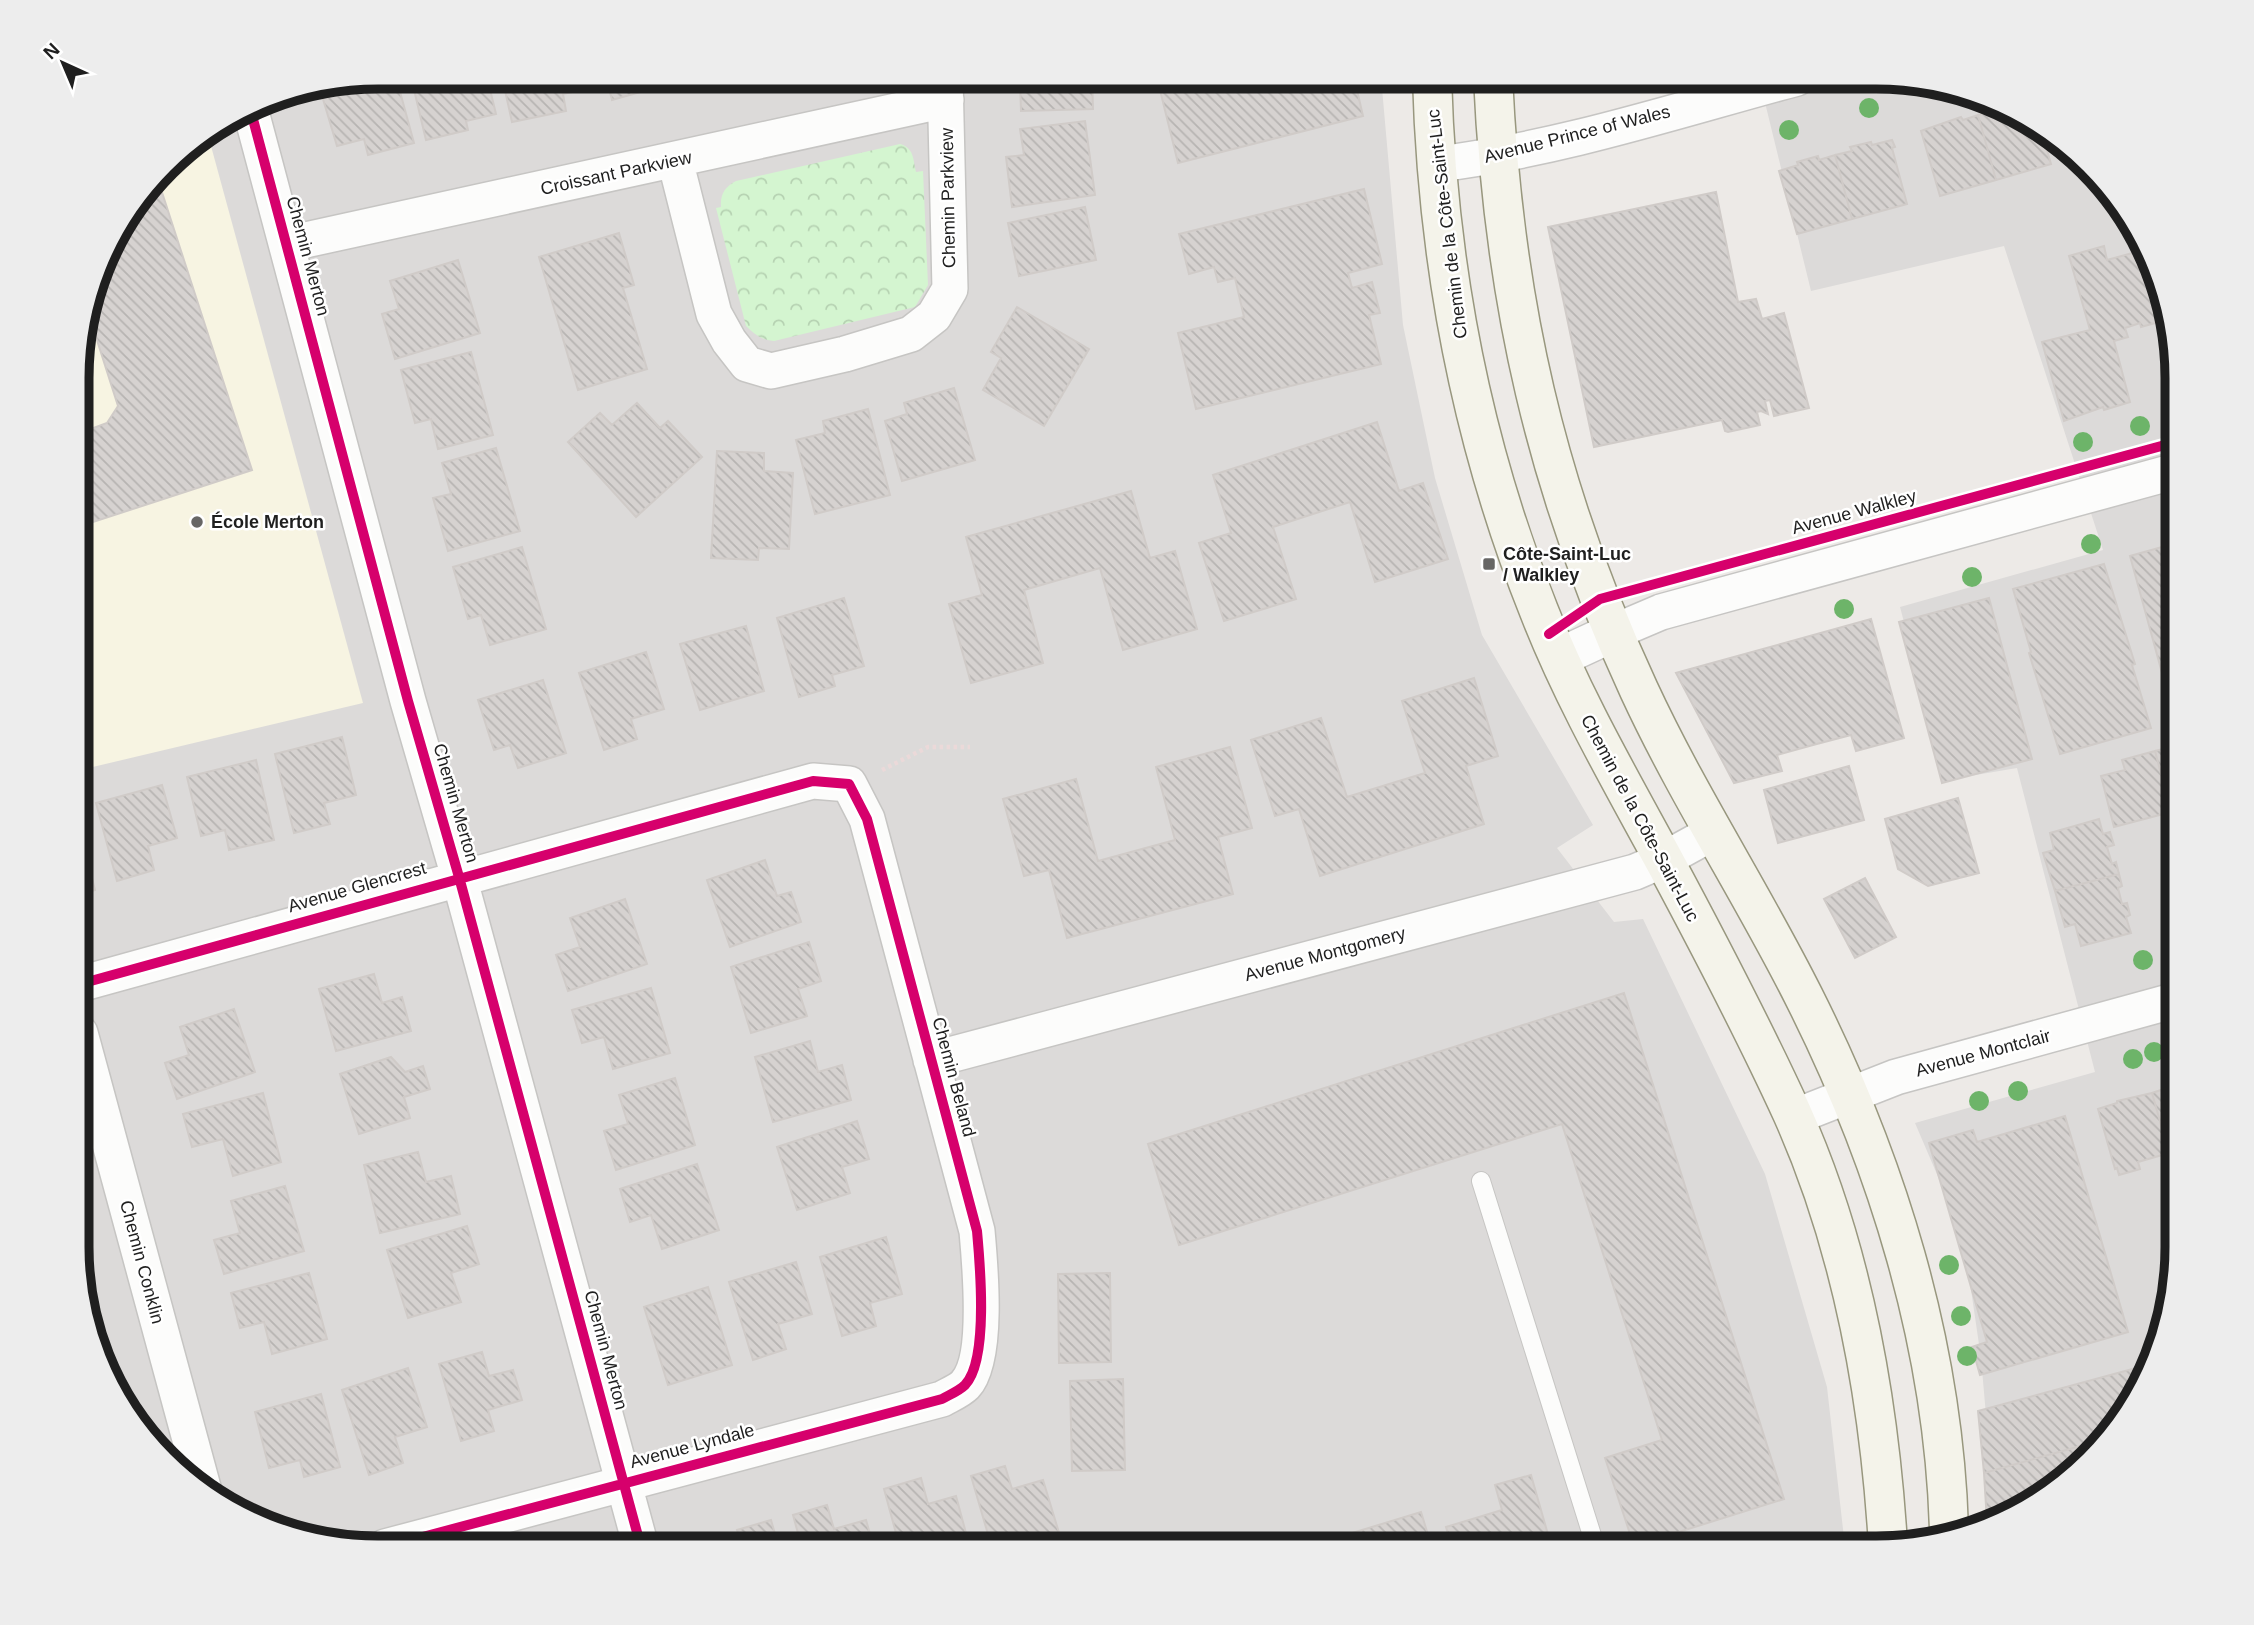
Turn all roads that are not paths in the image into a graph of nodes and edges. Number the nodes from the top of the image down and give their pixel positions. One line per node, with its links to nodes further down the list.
1 (946, 89): 7 (street, Croissant Parkview); 7 (street, Chemin Parkview)
2 (1433, 89): 8 (main road, Chemin de la Côte-Saint-Luc)
3 (1494, 89): 6 (main road)
4 (1756, 89): 6 (street, Avenue Prince of Wales)
5 (253, 118): 9 (street, Chemin Merton)
6 (1498, 155): 8 (street, Avenue Prince of Wales); 11 (main road)
7 (675, 160): 9 (street, Croissant Parkview)
8 (1438, 164): 12 (main road, Chemin de la Côte-Saint-Luc)
9 (286, 244): 16 (street, Chemin Merton)
10 (2165, 474): 11 (street)
11 (1614, 632): 12 (street); 14 (main road)
12 (1560, 657): 15 (main road, Chemin de la Côte-Saint-Luc)
13 (849, 784): 16 (street, Avenue Glencrest); 19 (street, Chemin Beland)
14 (1714, 832): 15 (street, Avenue Montgomery); 21 (main road)
15 (1663, 860): 19 (street, Avenue Montgomery); 22 (main road, Chemin de la Côte-Saint-Luc)
16 (459, 877): 17 (street, Avenue Glencrest); 26 (street, Chemin Merton)
17 (89, 981)
18 (2165, 1003): 21 (street, Avenue Montclair)
19 (931, 1060): 24 (street, Chemin Beland)
20 (89, 1070): 25 (street, Chemin Conklin)
21 (1848, 1095): 22 (street, Avenue Montclair); 27 (main road)
22 (1794, 1117): 28 (main road, Chemin de la Côte-Saint-Luc)
23 (1481, 1181): 31 (lane)
24 (965, 1384): 26 (street, Avenue Lyndale)
25 (200, 1474)
26 (624, 1482): 29 (street, Avenue Lyndale); 30 (street, Chemin Merton)
27 (1949, 1526)
28 (1887, 1535)
29 (425, 1536)
30 (638, 1536)
31 (1592, 1536)

